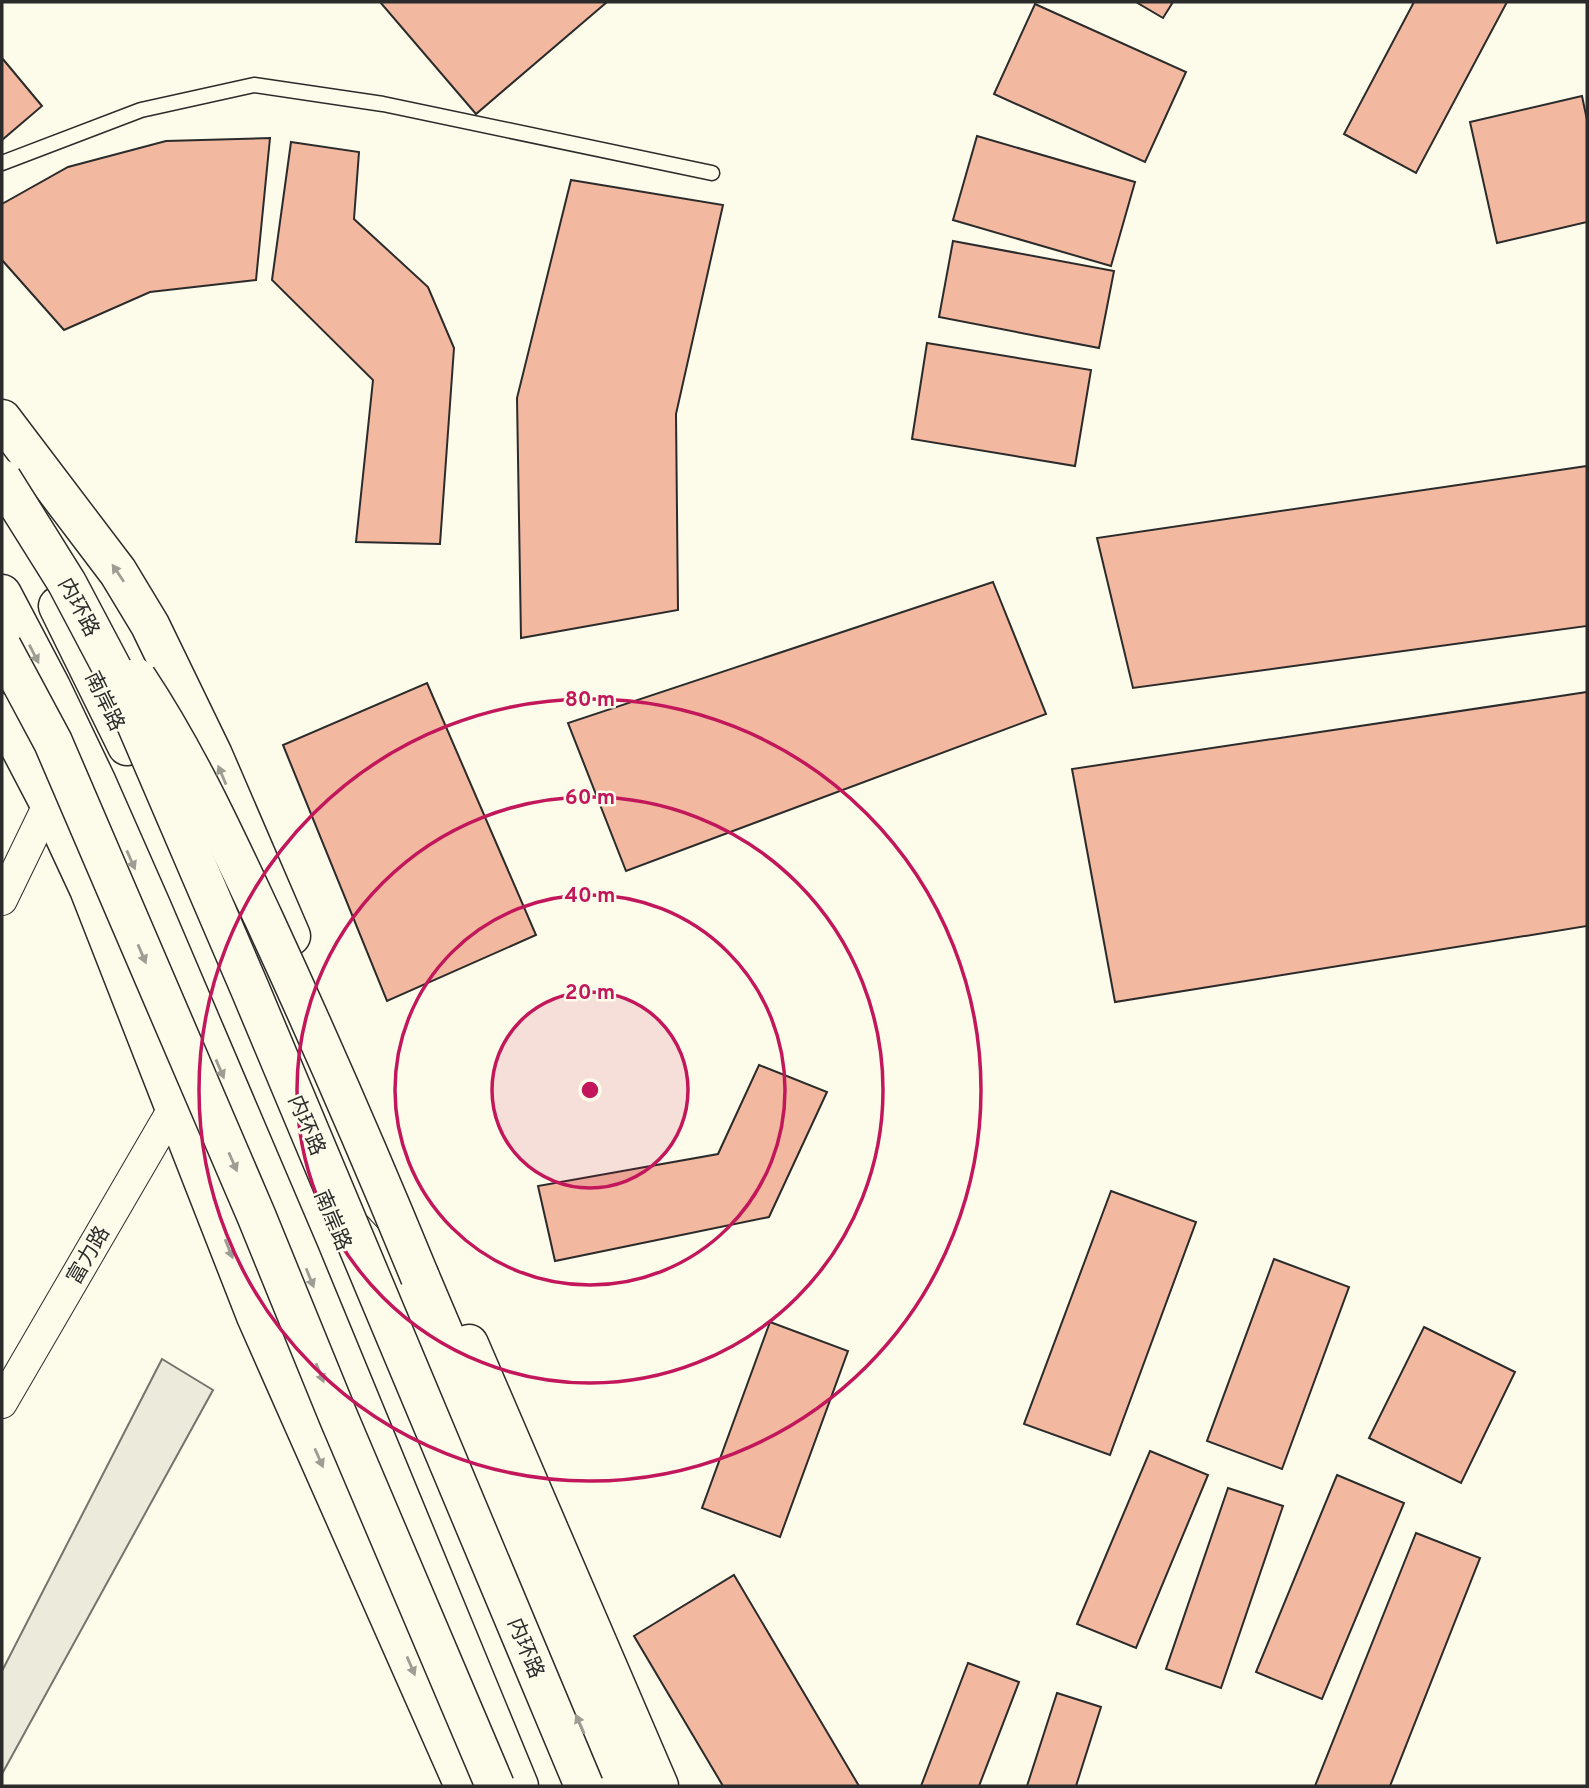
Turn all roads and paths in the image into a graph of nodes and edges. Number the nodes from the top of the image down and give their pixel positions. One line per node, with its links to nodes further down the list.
1 (2, 163): 2 (lane)
2 (712, 173)
3 (2, 419): 4 (main road)
4 (37, 463): 7 (main road); 15 (main road, one-way to 4)
5 (2, 479): 7 (main road, 内环路, bridge)
6 (2, 514): 7 (main road, 南岸路)
7 (58, 587): 13 (main road, 南岸路); 25 (main road, 内环路, bridge); 27 (main road, bridge)
8 (2, 594): 11 (main road, 南岸路, one-way to 11)
9 (2, 647): 22 (main road, one-way to 22, bridge)
10 (2, 713): 12 (main road)
11 (96, 781): 12 (street); 22 (main road, 南岸路, one-way to 22)
12 (49, 803): 14 (street); 16 (main road)
13 (190, 883): 15 (main road); 18 (main road, 南岸路)
14 (2, 900)
15 (300, 958): 17 (main road)
16 (174, 1107): 20 (street, 富力路); 21 (main road, one-way to 21)
17 (385, 1152): 19 (street); 28 (main road)
18 (320, 1191): 19 (street); 24 (main road, 南岸路)
19 (383, 1256): 26 (street, one-way to 19)
20 (2, 1404)
21 (441, 1735): 22 (main road); 23 (main road)
22 (510, 1785)
23 (464, 1786)
24 (568, 1786)
25 (584, 1786)
26 (608, 1786)
27 (636, 1786)
28 (659, 1786)

